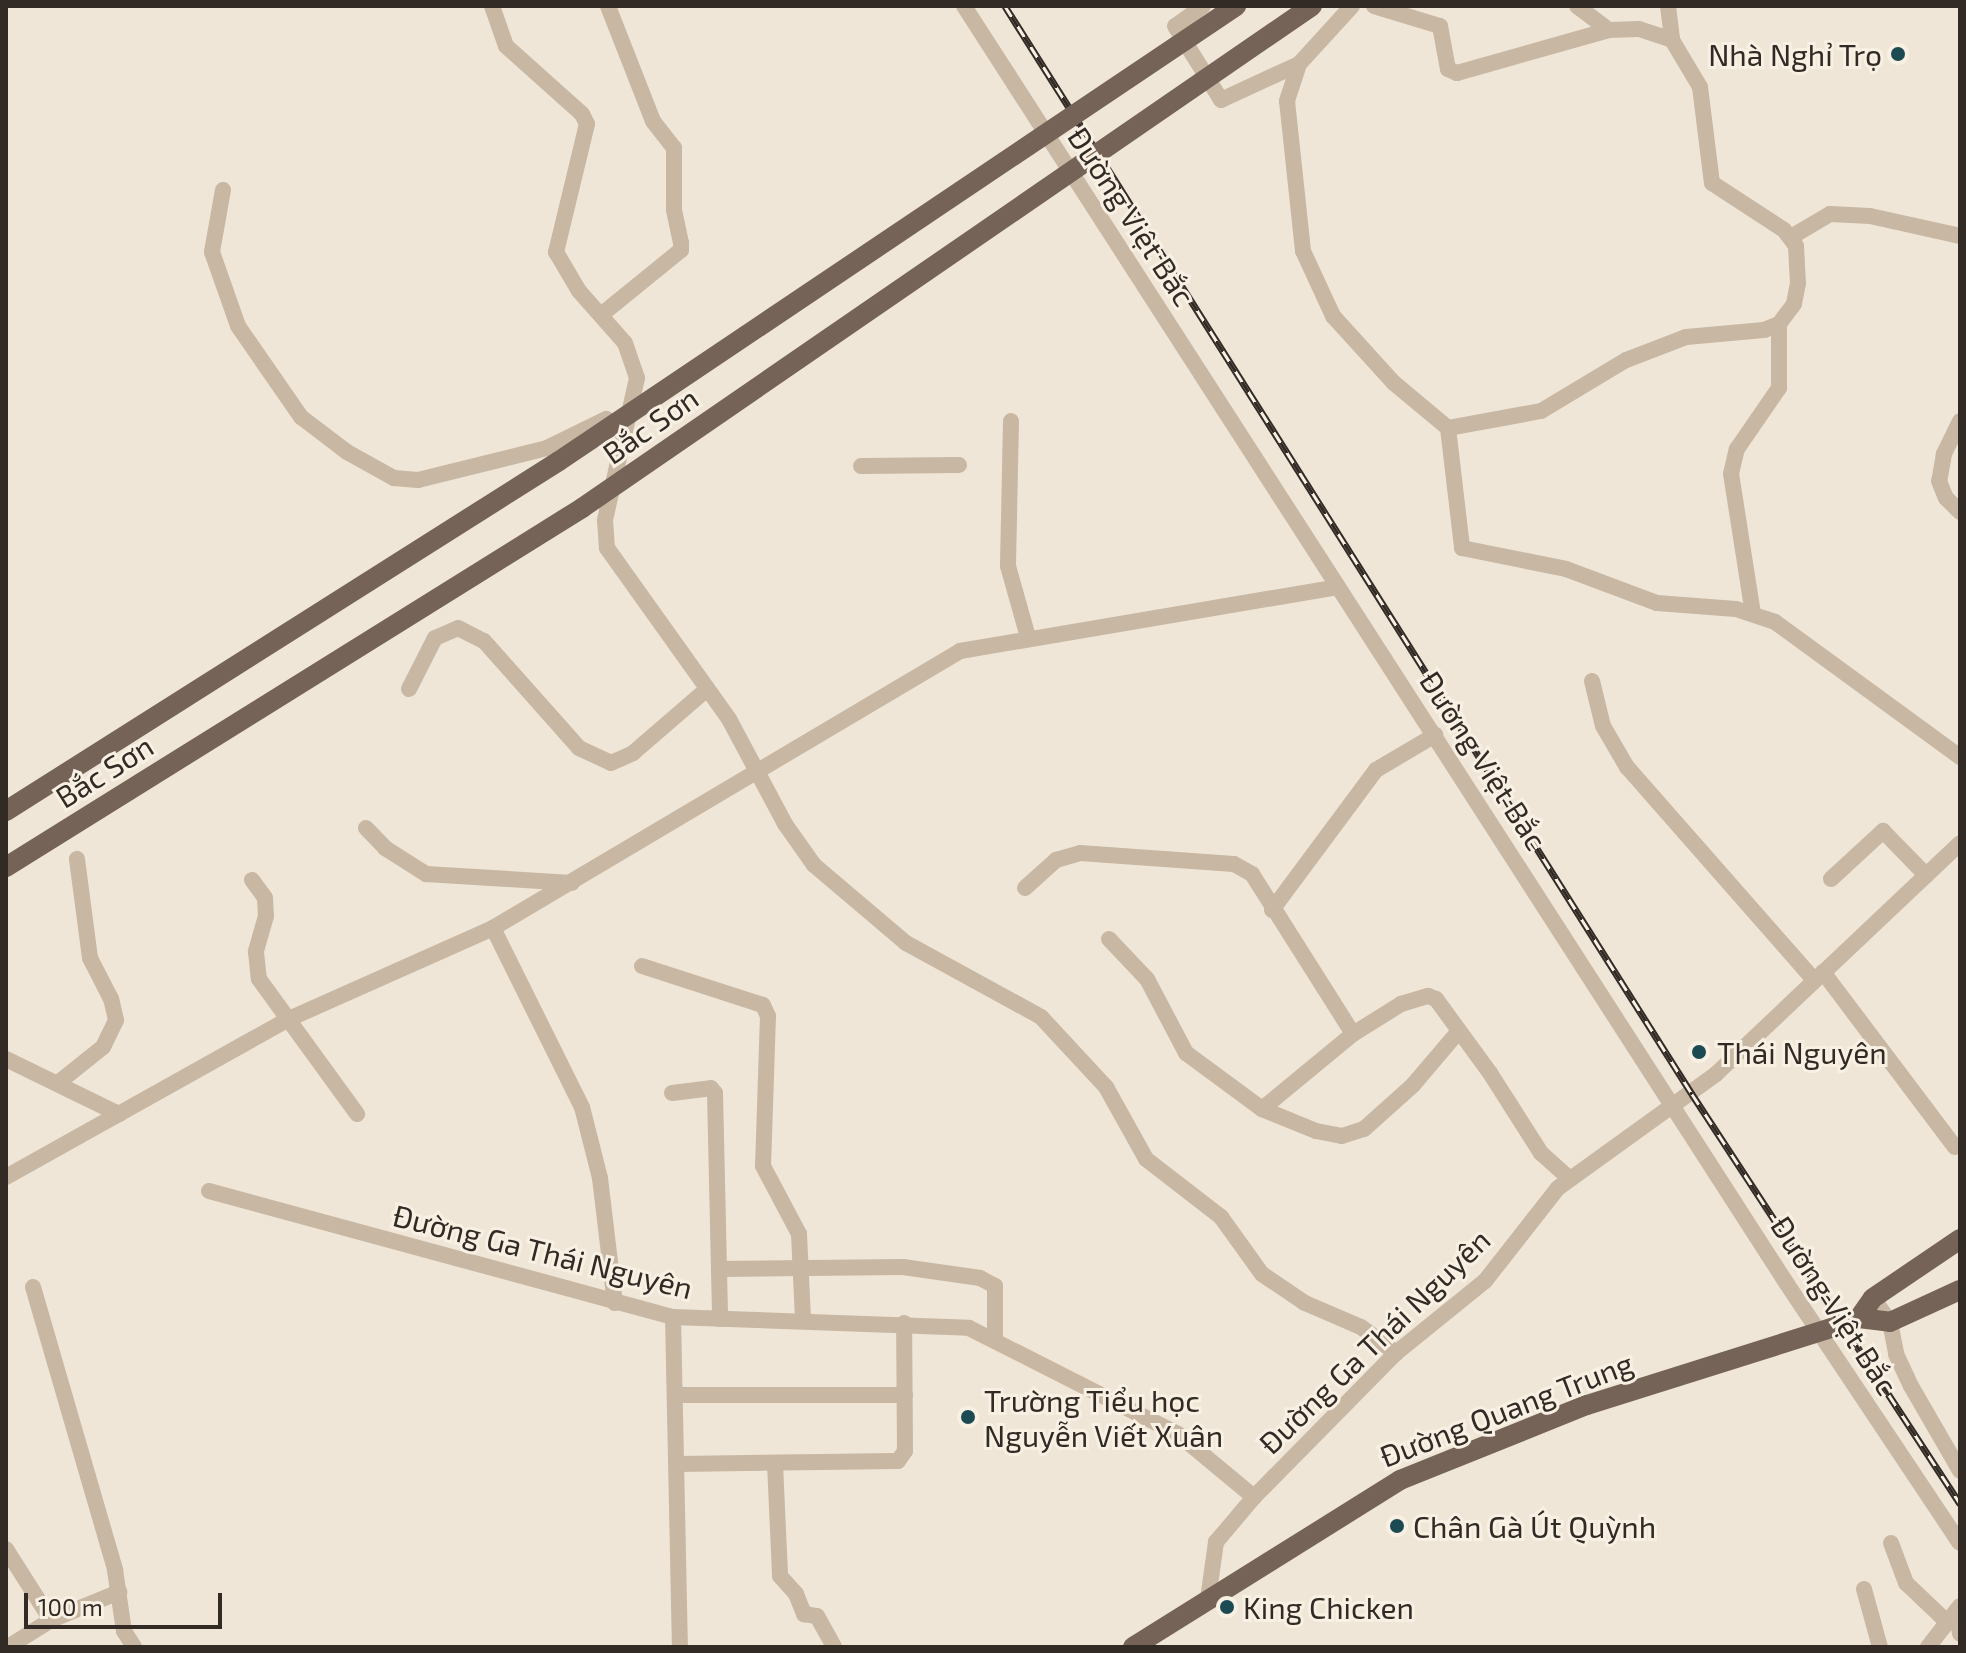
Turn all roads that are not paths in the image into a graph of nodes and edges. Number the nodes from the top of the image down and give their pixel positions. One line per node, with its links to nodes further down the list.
1 (492, 6): 19 (street)
2 (608, 6): 19 (street)
3 (964, 6): 28 (street, Đường Việt Bắc)
4 (1203, 6): 15 (street)
5 (1236, 6): 37 (main road, Bắc Sơn, bridge)
6 (1301, 6): 13 (street)
7 (1312, 6): 41 (main road, Bắc Sơn, bridge)
8 (1352, 6): 13 (street)
9 (1374, 6): 12 (street)
10 (1577, 6): 12 (street)
11 (1668, 6): 14 (street)
12 (1609, 30): 14 (street)
13 (1322, 37): 15 (street)
14 (1672, 40): 18 (street)
15 (1299, 64): 24 (street)
16 (223, 190): 21 (street)
17 (1960, 236): 18 (street)
18 (1791, 237): 20 (street)
19 (601, 315): 21 (street)
20 (1779, 324): 24 (street); 29 (street)
21 (633, 399): 33 (street)
22 (1011, 421): 30 (street)
23 (1960, 421): 27 (street)
24 (1448, 428): 29 (street)
25 (959, 465): 26 (street)
26 (861, 466)
27 (1960, 512)
28 (1338, 587): 30 (street); 34 (street, Đường Việt Bắc)
29 (1753, 614): 35 (street)
30 (1028, 637): 36 (street)
31 (1592, 681): 51 (street)
32 (409, 689): 33 (street)
33 (706, 690): 36 (street)
34 (1435, 735): 47 (street); 58 (street, Đường Việt Bắc)
35 (1960, 757)
36 (758, 772): 45 (street); 81 (street)
37 (6, 811)
38 (366, 828): 45 (street)
39 (1960, 843): 42 (street, Đường Ga Thái Nguyên)
40 (77, 859): 56 (street)
41 (6, 867)
42 (1926, 875): 43 (street); 51 (street, Đường Ga Thái Nguyên)
43 (1831, 879)
44 (252, 880): 52 (street)
45 (572, 883): 48 (street)
46 (1025, 888): 47 (street)
47 (1272, 910): 54 (street)
48 (493, 928): 52 (street); 72 (street)
49 (1109, 939): 59 (street)
50 (642, 966): 68 (street)
51 (1818, 976): 58 (street, Đường Ga Thái Nguyên); 62 (street)
52 (291, 1018): 60 (street); 61 (street)
53 (1459, 1031): 54 (street); 59 (street); 64 (street)
54 (1353, 1034): 59 (street)
55 (6, 1059): 56 (street)
56 (58, 1083): 60 (street)
57 (672, 1093): 67 (street)
58 (1674, 1108): 64 (street, Đường Ga Thái Nguyên); 79 (street, Đường Việt Bắc)
59 (1262, 1109)
60 (119, 1114): 63 (street)
61 (357, 1114)
62 (1955, 1147)
63 (6, 1177)
64 (1569, 1178): 81 (street, Đường Ga Thái Nguyên)
65 (209, 1191): 72 (street, Đường Ga Thái Nguyên)
66 (1960, 1239): 71 (main road)
67 (719, 1269): 68 (street); 74 (street)
68 (802, 1269): 75 (street); 80 (street)
69 (33, 1287): 92 (street)
70 (1960, 1290): 77 (main road)
71 (1873, 1298): 76 (main road); 77 (street)
72 (615, 1303): 73 (street, Đường Ga Thái Nguyên)
73 (673, 1317): 74 (street, Đường Ga Thái Nguyên); 82 (street)
74 (720, 1319): 75 (street, Đường Ga Thái Nguyên)
75 (803, 1319): 78 (street, Đường Ga Thái Nguyên)
76 (1850, 1322): 77 (main road); 79 (main road, Đường Quang Trung)
77 (1890, 1322): 86 (street)
78 (904, 1323): 80 (street, Đường Ga Thái Nguyên); 83 (street)
79 (1818, 1331): 89 (street, Đường Việt Bắc); 93 (main road, Đường Quang Trung)
80 (995, 1339): 87 (street, Đường Ga Thái Nguyên)
81 (1396, 1353): 87 (street, Đường Ga Thái Nguyên)
82 (676, 1395): 83 (street); 84 (street)
83 (905, 1395): 85 (street)
84 (678, 1464): 85 (street); 100 (street)
85 (775, 1464): 101 (street)
86 (1960, 1471)
87 (1254, 1497): 93 (street, Đường Ga Thái Nguyên)
88 (1891, 1543): 94 (street)
89 (1960, 1543)
90 (6, 1549): 95 (street)
91 (1864, 1589): 102 (street)
92 (119, 1592): 95 (street); 99 (street)
93 (1208, 1599): 98 (main road, Đường Quang Trung)
94 (1954, 1613): 96 (street); 103 (street)
95 (51, 1620): 97 (street)
96 (1960, 1634)
97 (14, 1643)
98 (1146, 1643)
99 (134, 1647)
100 (680, 1647)
101 (834, 1647)
102 (1880, 1647)
103 (1928, 1647)

